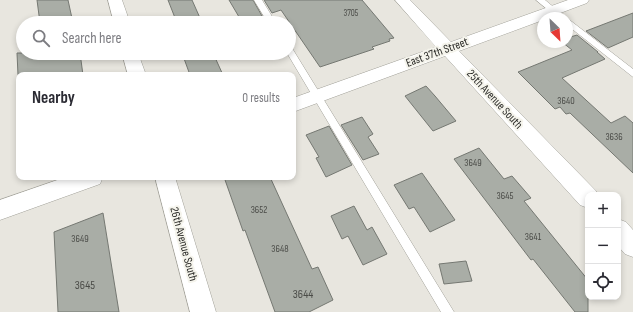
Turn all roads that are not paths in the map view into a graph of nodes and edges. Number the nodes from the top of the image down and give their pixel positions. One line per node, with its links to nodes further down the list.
1 (115, 0): 8 (street)
2 (258, 0): 9 (lane)
3 (402, 0): 12 (street, 25th Avenue South)
4 (540, 0): 6 (lane)
5 (582, 0): 7 (street, East 37th Street)
6 (555, 12)
7 (561, 12)
8 (120, 16)
9 (268, 16)
10 (537, 21): 12 (street, East 37th Street)
11 (573, 26): 16 (lane)
12 (448, 49): 17 (street, East 37th Street); 21 (street, 25th Avenue South)
13 (132, 60): 15 (street)
14 (295, 60): 17 (lane)
15 (136, 72)
16 (633, 74)
17 (317, 96): 18 (street, East 37th Street); 26 (lane)
18 (296, 104)
19 (85, 180): 22 (street)
20 (166, 180): 25 (street, 26th Avenue South)
21 (585, 195)
22 (0, 210)
23 (621, 233): 24 (street)
24 (633, 246)
25 (203, 312)
26 (448, 312)

